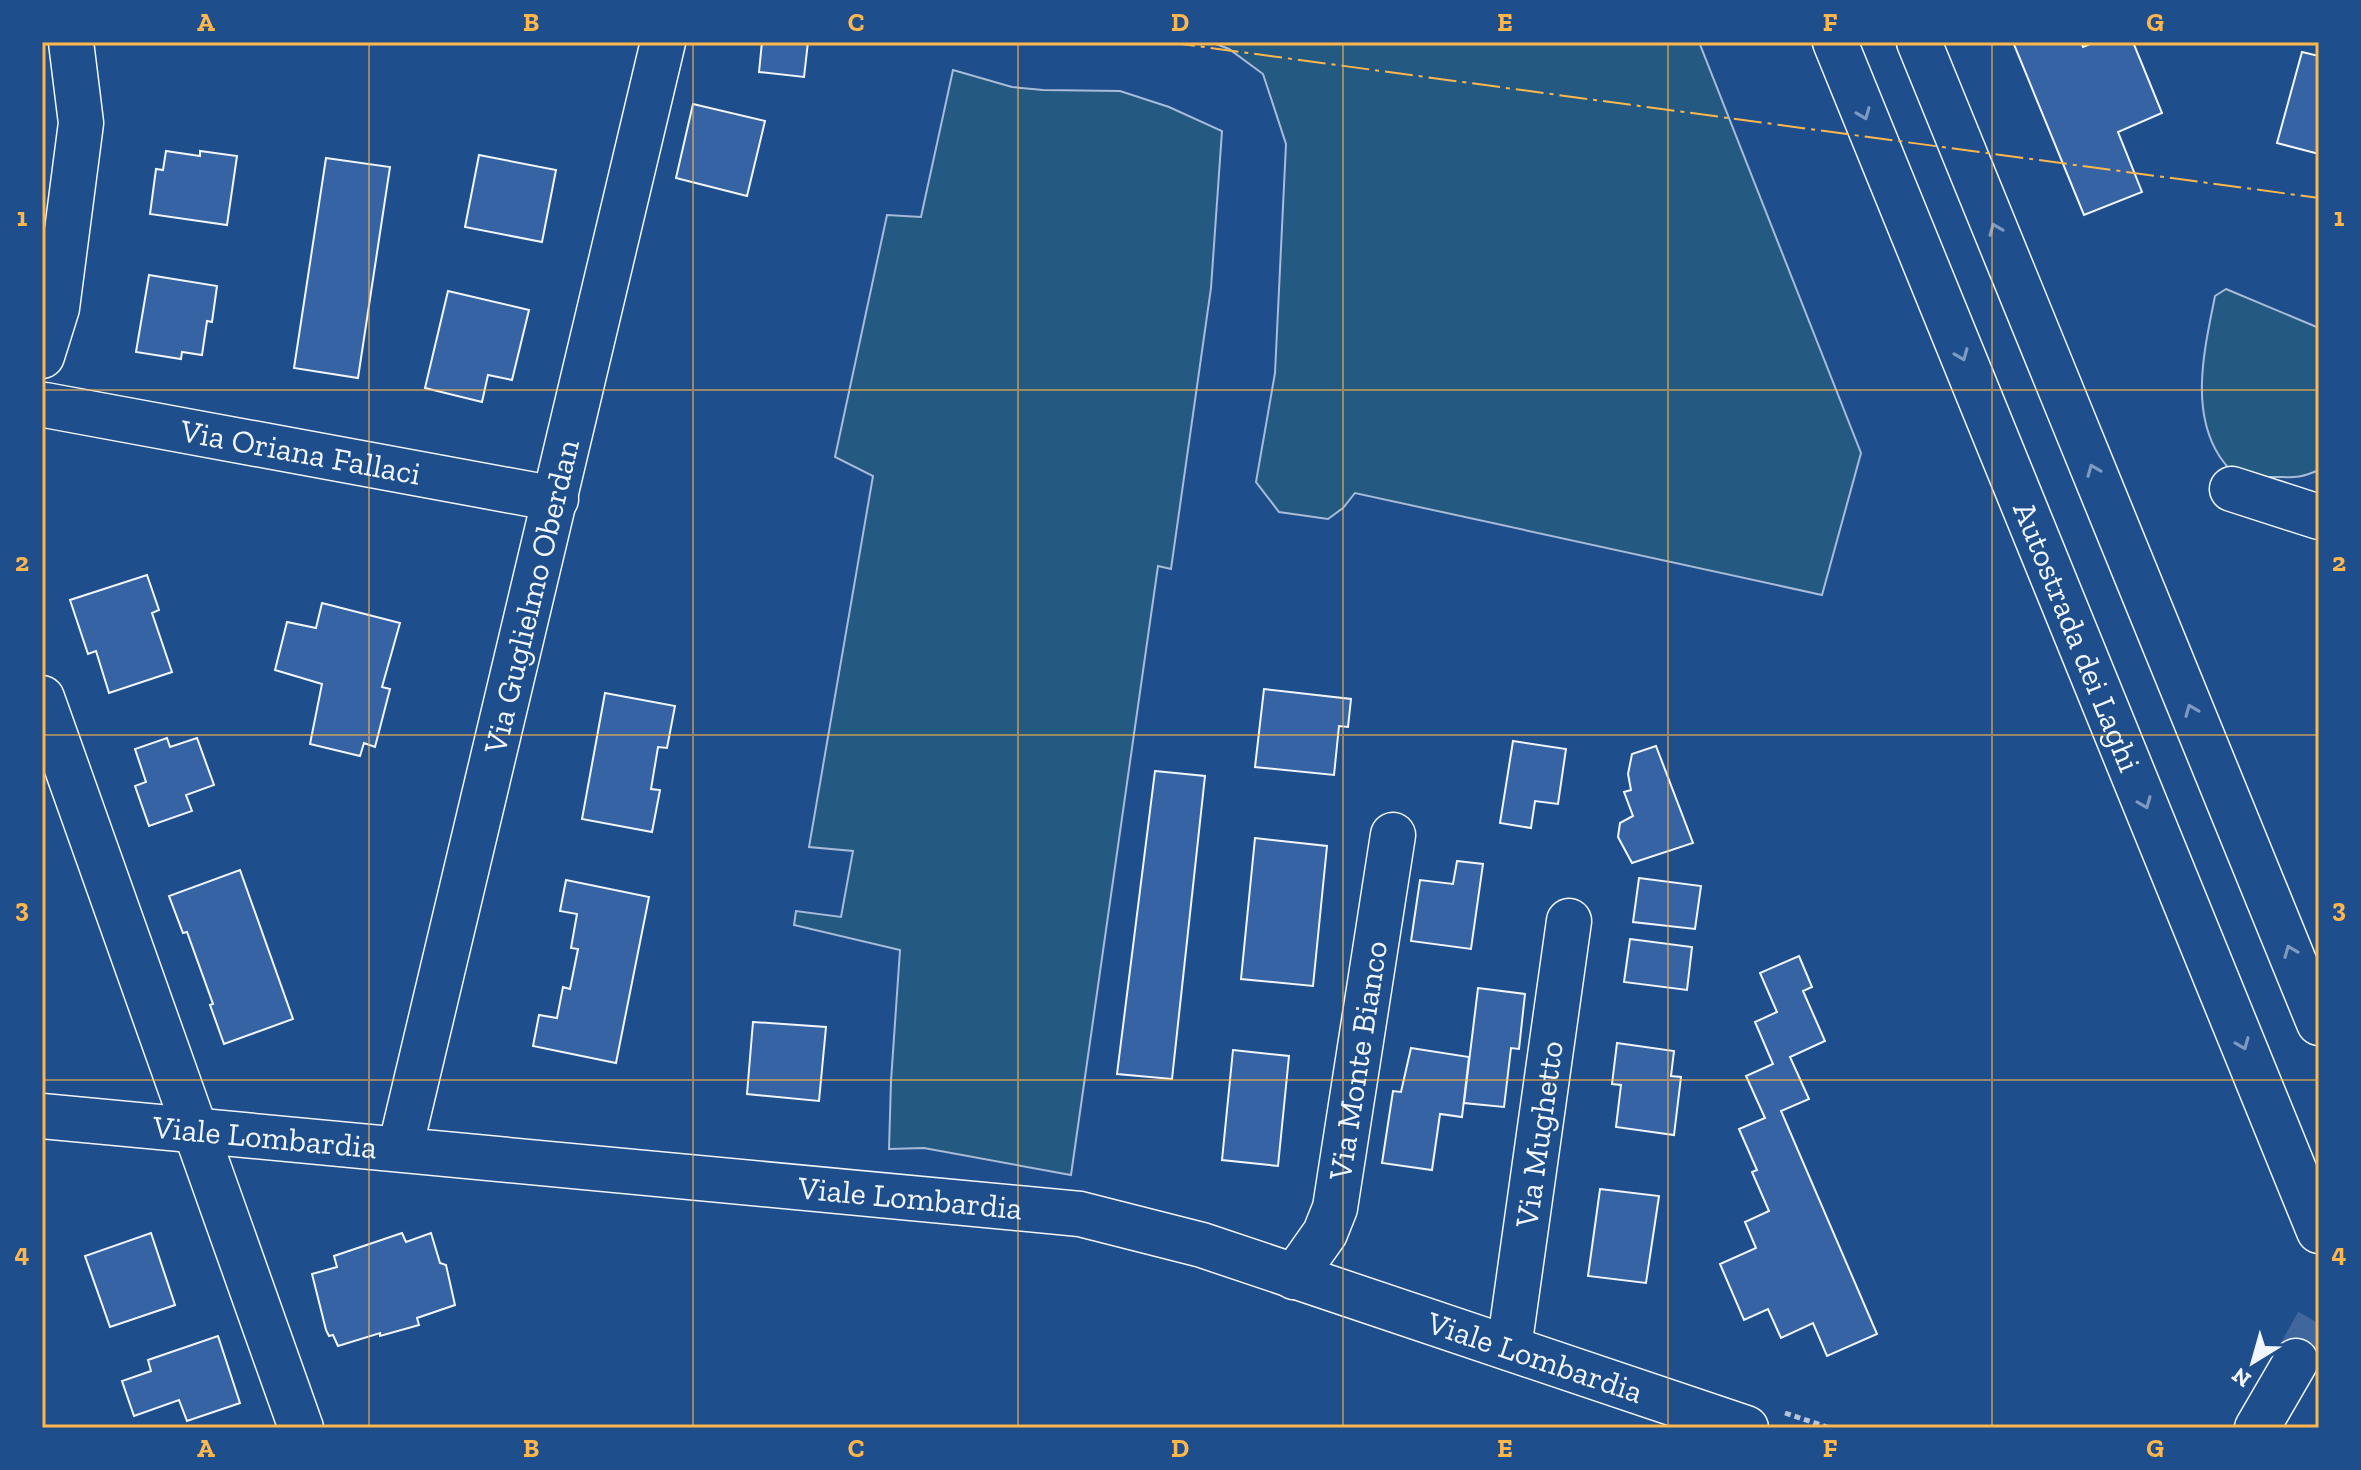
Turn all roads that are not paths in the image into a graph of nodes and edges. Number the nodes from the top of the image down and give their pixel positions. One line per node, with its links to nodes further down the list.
1 (71, 42): 5 (main road)
2 (663, 42): 8 (main road, Via Guglielmo Oberdan)
3 (1835, 42): 17 (main road, Autostrada dei Laghi, one-way to 17)
4 (1919, 42): 13 (main road, one-way to 4)
5 (42, 356)
6 (43, 399): 8 (main road, Via Oriana Fallaci)
7 (2232, 489): 9 (main road)
8 (556, 499): 16 (main road, Via Guglielmo Oberdan)
9 (2319, 517)
10 (42, 698): 15 (main road)
11 (1393, 835): 18 (main road, Via Monte Bianco)
12 (1569, 921): 19 (main road, Via Mughetto)
13 (2319, 1023)
14 (42, 1116): 15 (main road, Viale Lombardia)
15 (196, 1132): 16 (main road, Viale Lombardia); 21 (main road)
16 (400, 1149): 18 (main road, Viale Lombardia)
17 (2319, 1231)
18 (1294, 1277): 19 (main road, Viale Lombardia)
19 (1509, 1348): 22 (main road, Viale Lombardia)
20 (2296, 1361): 23 (main road)
21 (301, 1428)
22 (1746, 1428)
23 (2257, 1428)

